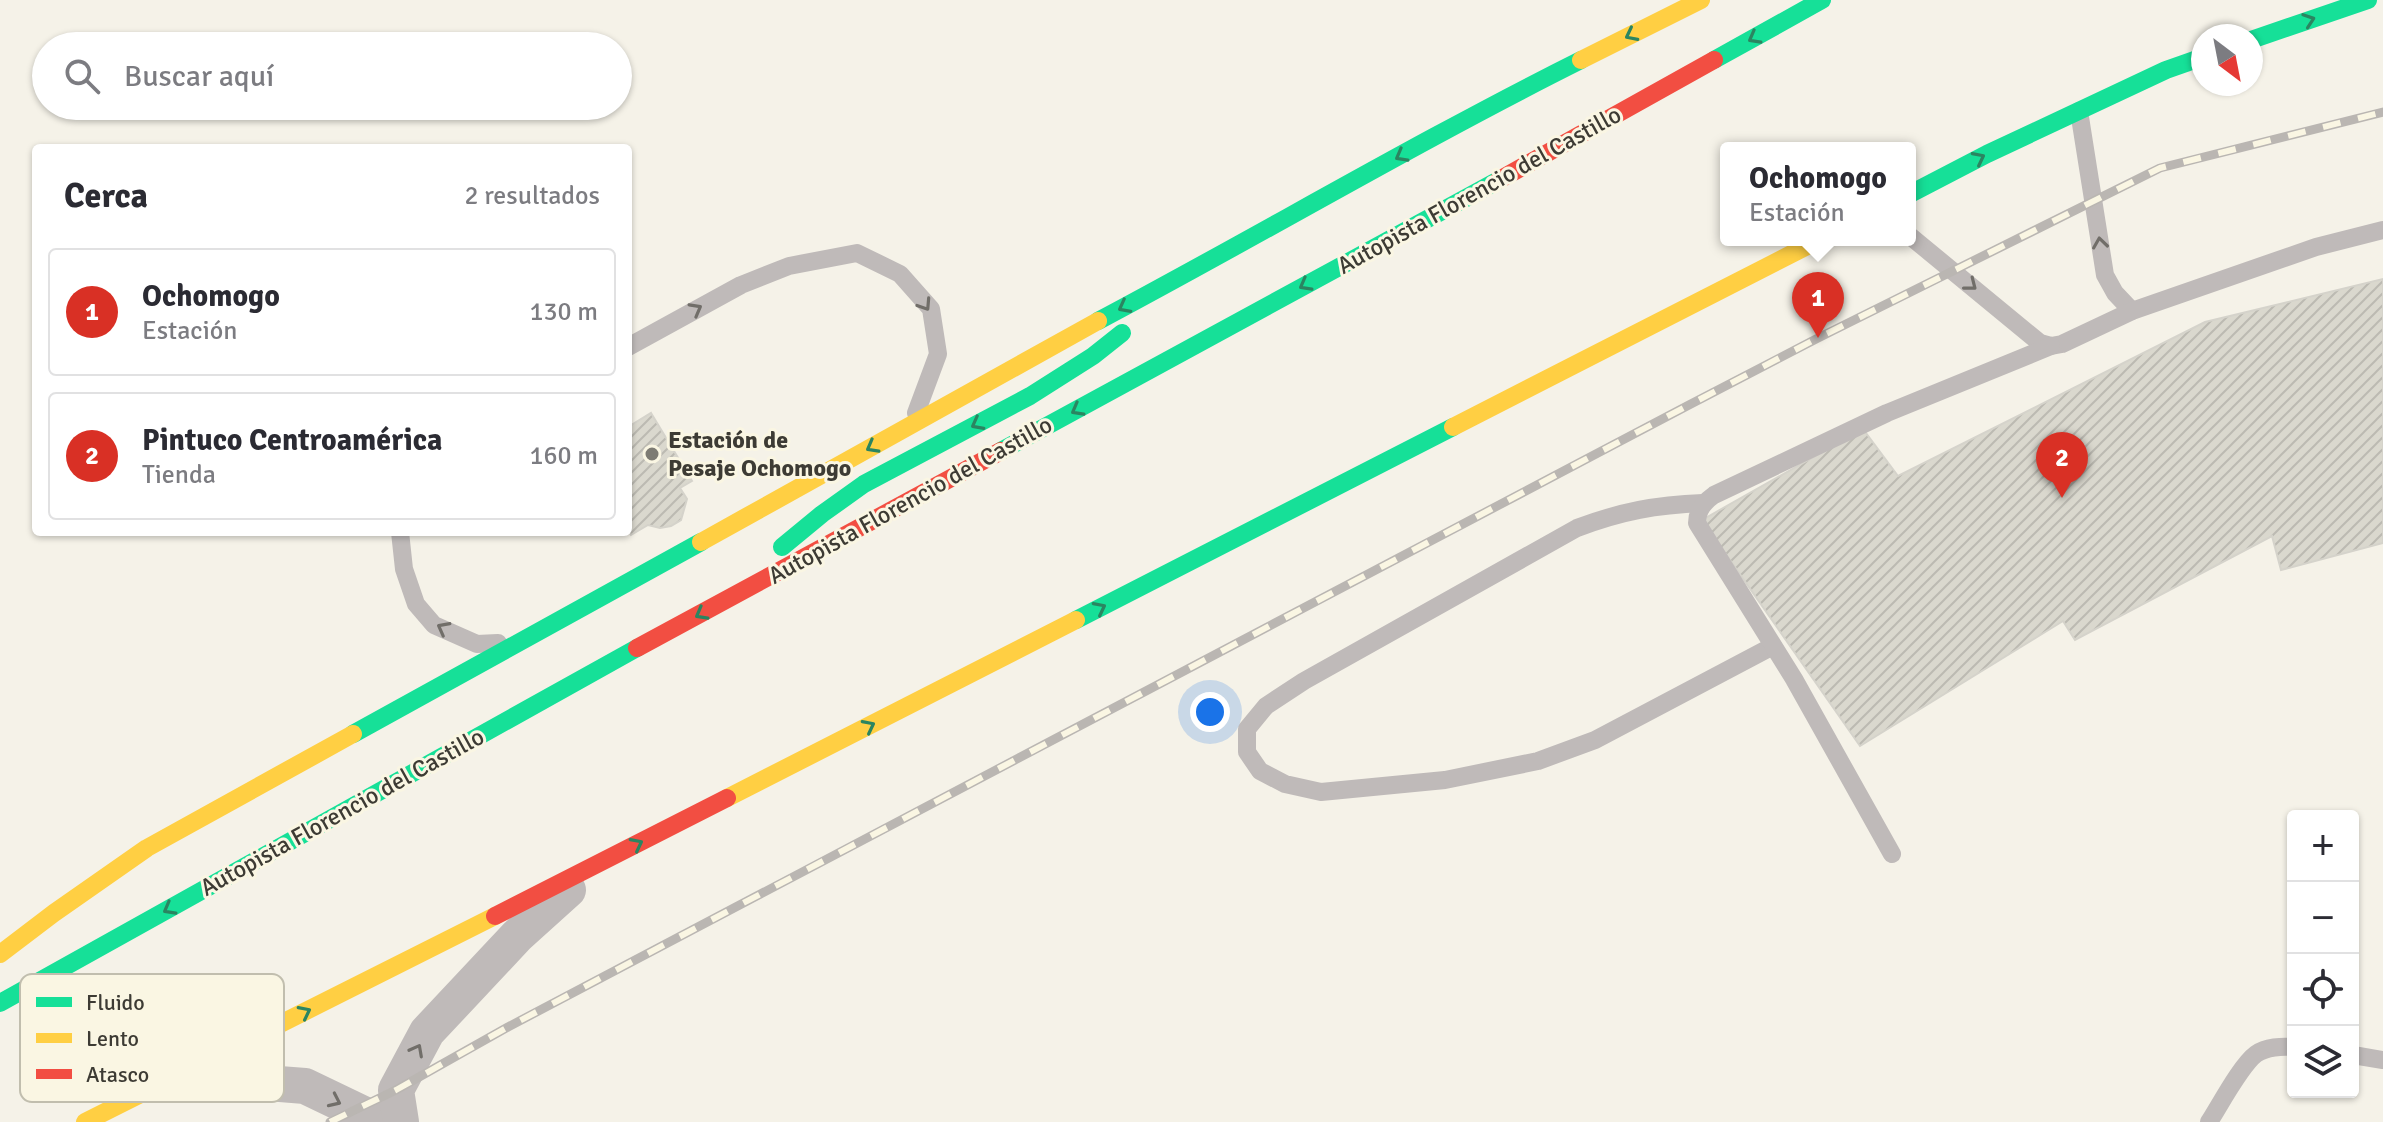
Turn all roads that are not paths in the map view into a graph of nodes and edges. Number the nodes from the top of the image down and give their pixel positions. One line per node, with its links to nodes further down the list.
1 (1701, 0): 11 (highway, one-way to 11)
2 (1822, 0): 18 (highway, Autopista Florencio del Castillo, one-way to 18)
3 (2368, 0): 4 (highway, one-way to 3)
4 (2263, 36)
5 (2191, 61): 6 (highway)
6 (2079, 111): 7 (highway, one-way to 6); 12 (lane, one-way to 6)
7 (1916, 191)
8 (2383, 230): 12 (lane)
9 (1916, 241): 14 (lane, one-way to 14)
10 (1807, 246): 22 (highway, one-way to 10)
11 (1200, 267): 15 (highway, one-way to 15); 18 (highway, one-way to 18)
12 (2132, 311): 14 (lane)
13 (632, 345): 15 (lane, one-way to 15)
14 (2051, 346): 16 (lane)
15 (912, 425): 19 (highway, one-way to 19)
16 (1703, 503): 20 (lane); 20 (lane)
17 (400, 536): 19 (lane, one-way to 17)
18 (743, 591): 24 (highway, Autopista Florencio del Castillo, one-way to 24)
19 (517, 643): 23 (highway)
20 (1773, 646): 21 (lane)
21 (1892, 854)
22 (595, 866): 27 (highway, one-way to 22); 35 (street, one-way to 22)
23 (0, 954)
24 (52, 974)
25 (20, 992): 26 (highway, Autopista Florencio del Castillo, one-way to 26)
26 (0, 1003)
27 (284, 1022)
28 (2287, 1046): 36 (lane)
29 (2359, 1056): 30 (lane)
30 (2383, 1060)
31 (284, 1084): 34 (street, one-way to 34)
32 (125, 1102): 33 (highway)
33 (85, 1122)
34 (380, 1122)
35 (401, 1122)
36 (2209, 1122)

